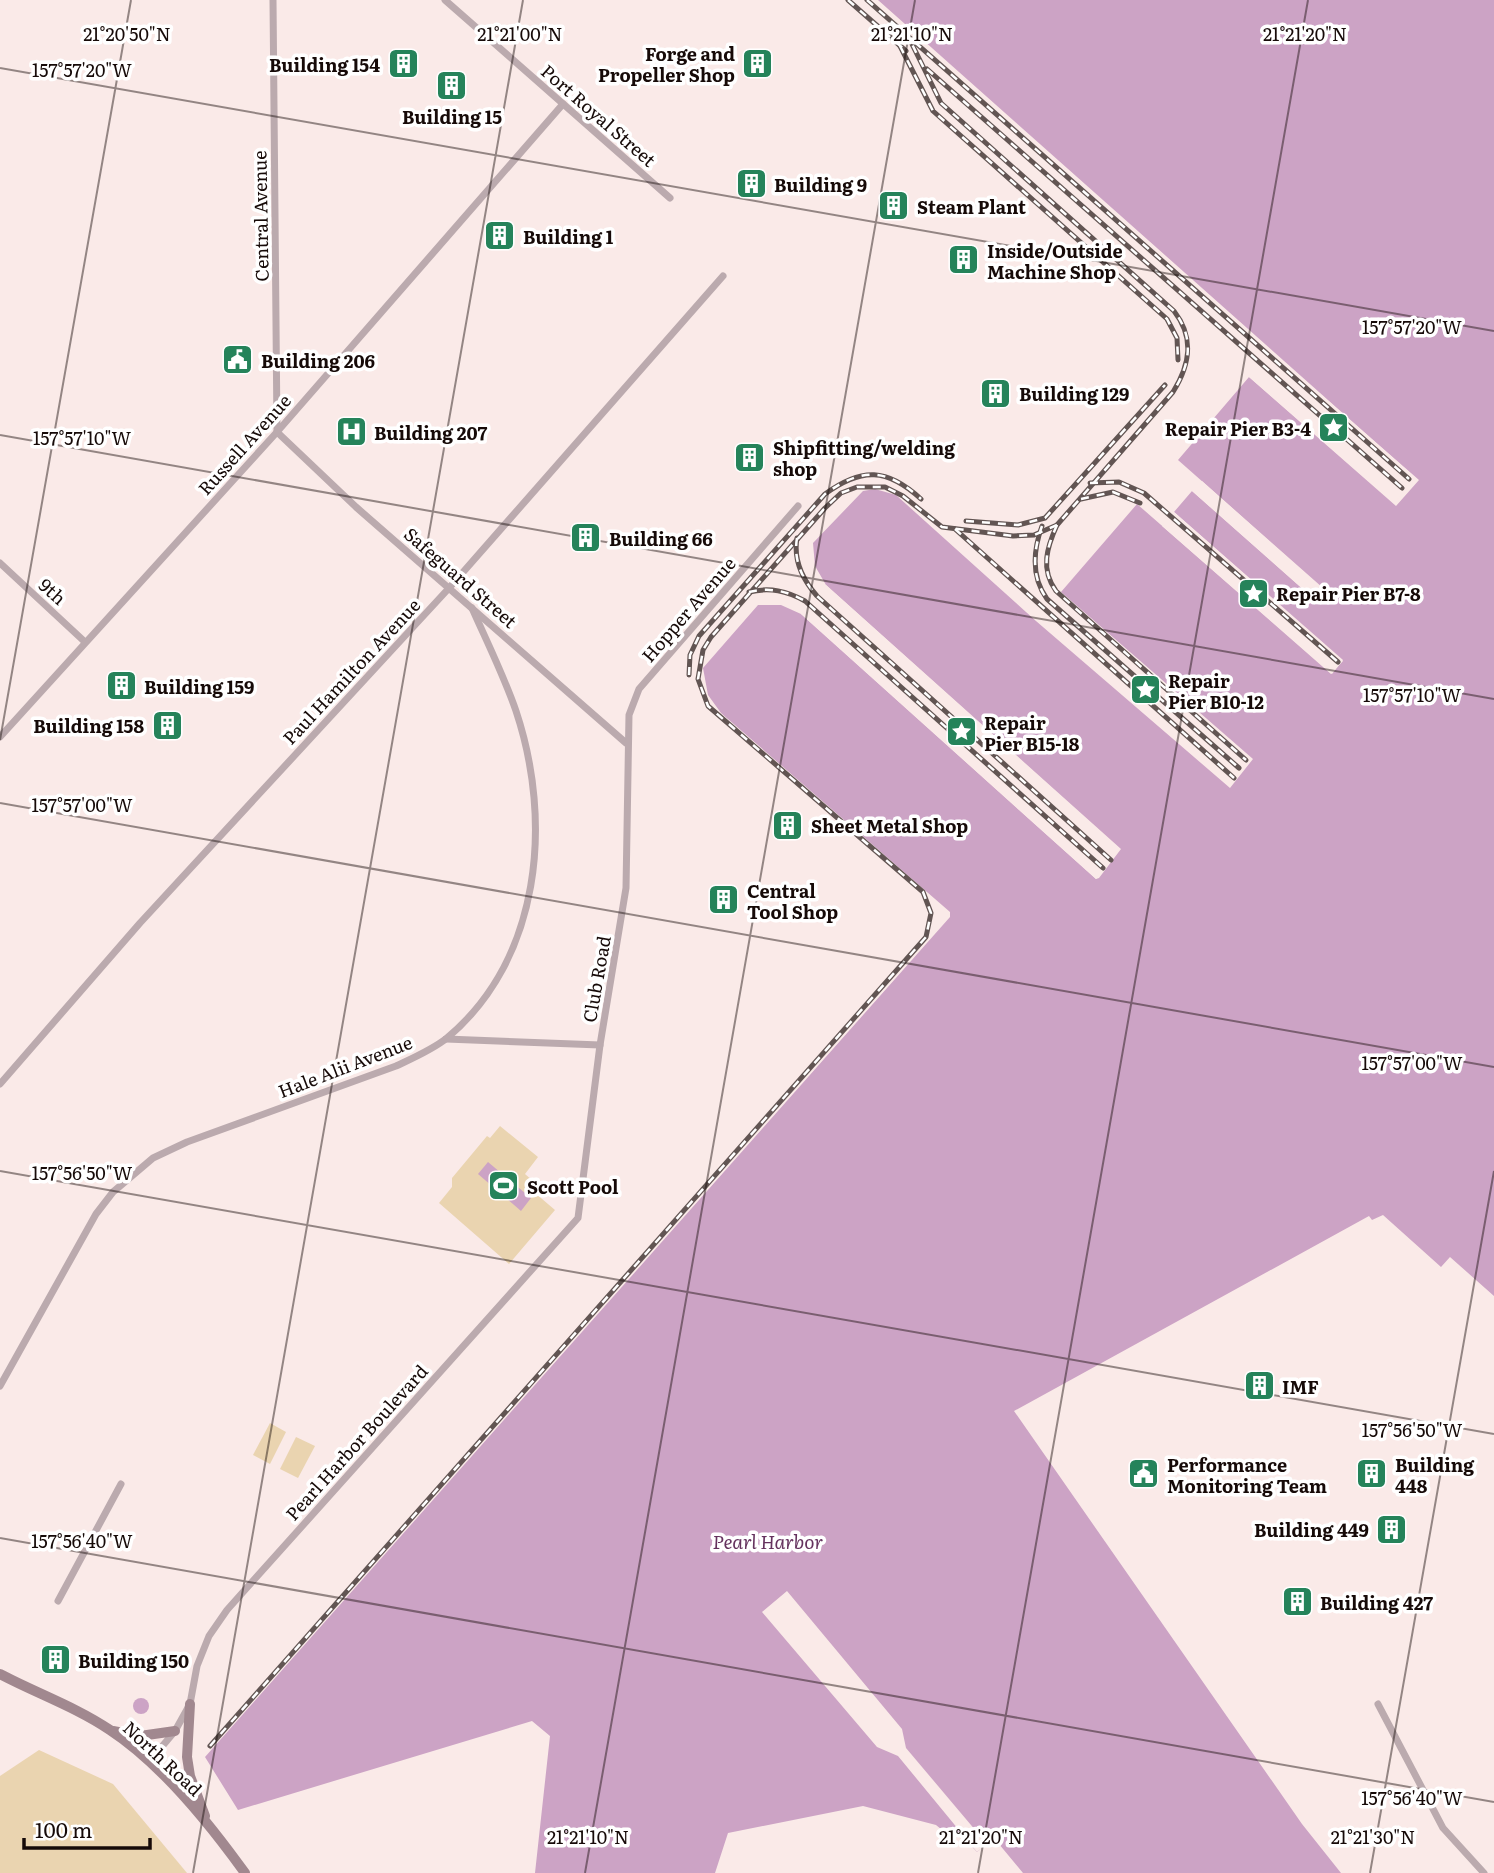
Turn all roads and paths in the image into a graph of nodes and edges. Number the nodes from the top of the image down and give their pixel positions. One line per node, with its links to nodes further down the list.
1 (273, 0): 6 (street, Central Avenue)
2 (445, 0): 3 (street, Port Royal Street)
3 (563, 104): 4 (street, Port Royal Street); 6 (street, Russell Avenue)
4 (670, 198)
5 (723, 276): 9 (street, Paul Hamilton Avenue)
6 (277, 432): 9 (street, Safeguard Street); 11 (street, Russell Avenue)
7 (798, 506): 13 (street, Hopper Avenue)
8 (0, 563): 11 (street, 9th)
9 (450, 587): 10 (street, Safeguard Street); 16 (street, Paul Hamilton Avenue)
10 (472, 608): 13 (street, Safeguard Street); 14 (street, Hale Alii Avenue)
11 (85, 642): 12 (street, Russell Avenue)
12 (0, 737)
13 (626, 743): 15 (street, Club Road)
14 (446, 1039): 15 (street); 18 (street, Hale Alii Avenue)
15 (600, 1045): 17 (street, Club Road)
16 (0, 1084)
17 (578, 1218): 22 (street, Pearl Harbor Boulevard)
18 (0, 1386)
19 (121, 1483): 20 (street)
20 (58, 1601)
21 (0, 1674): 24 (street, North Road)
22 (190, 1704): 25 (street, Pearl Harbor Boulevard); 27 (street)
23 (1378, 1704): 29 (street)
24 (111, 1730): 25 (street); 26 (street, North Road)
25 (175, 1731): 26 (street, Pearl Harbor Boulevard)
26 (149, 1762): 27 (street, North Road)
27 (206, 1820): 28 (street, North Road)
28 (245, 1873)
29 (1483, 1873)

